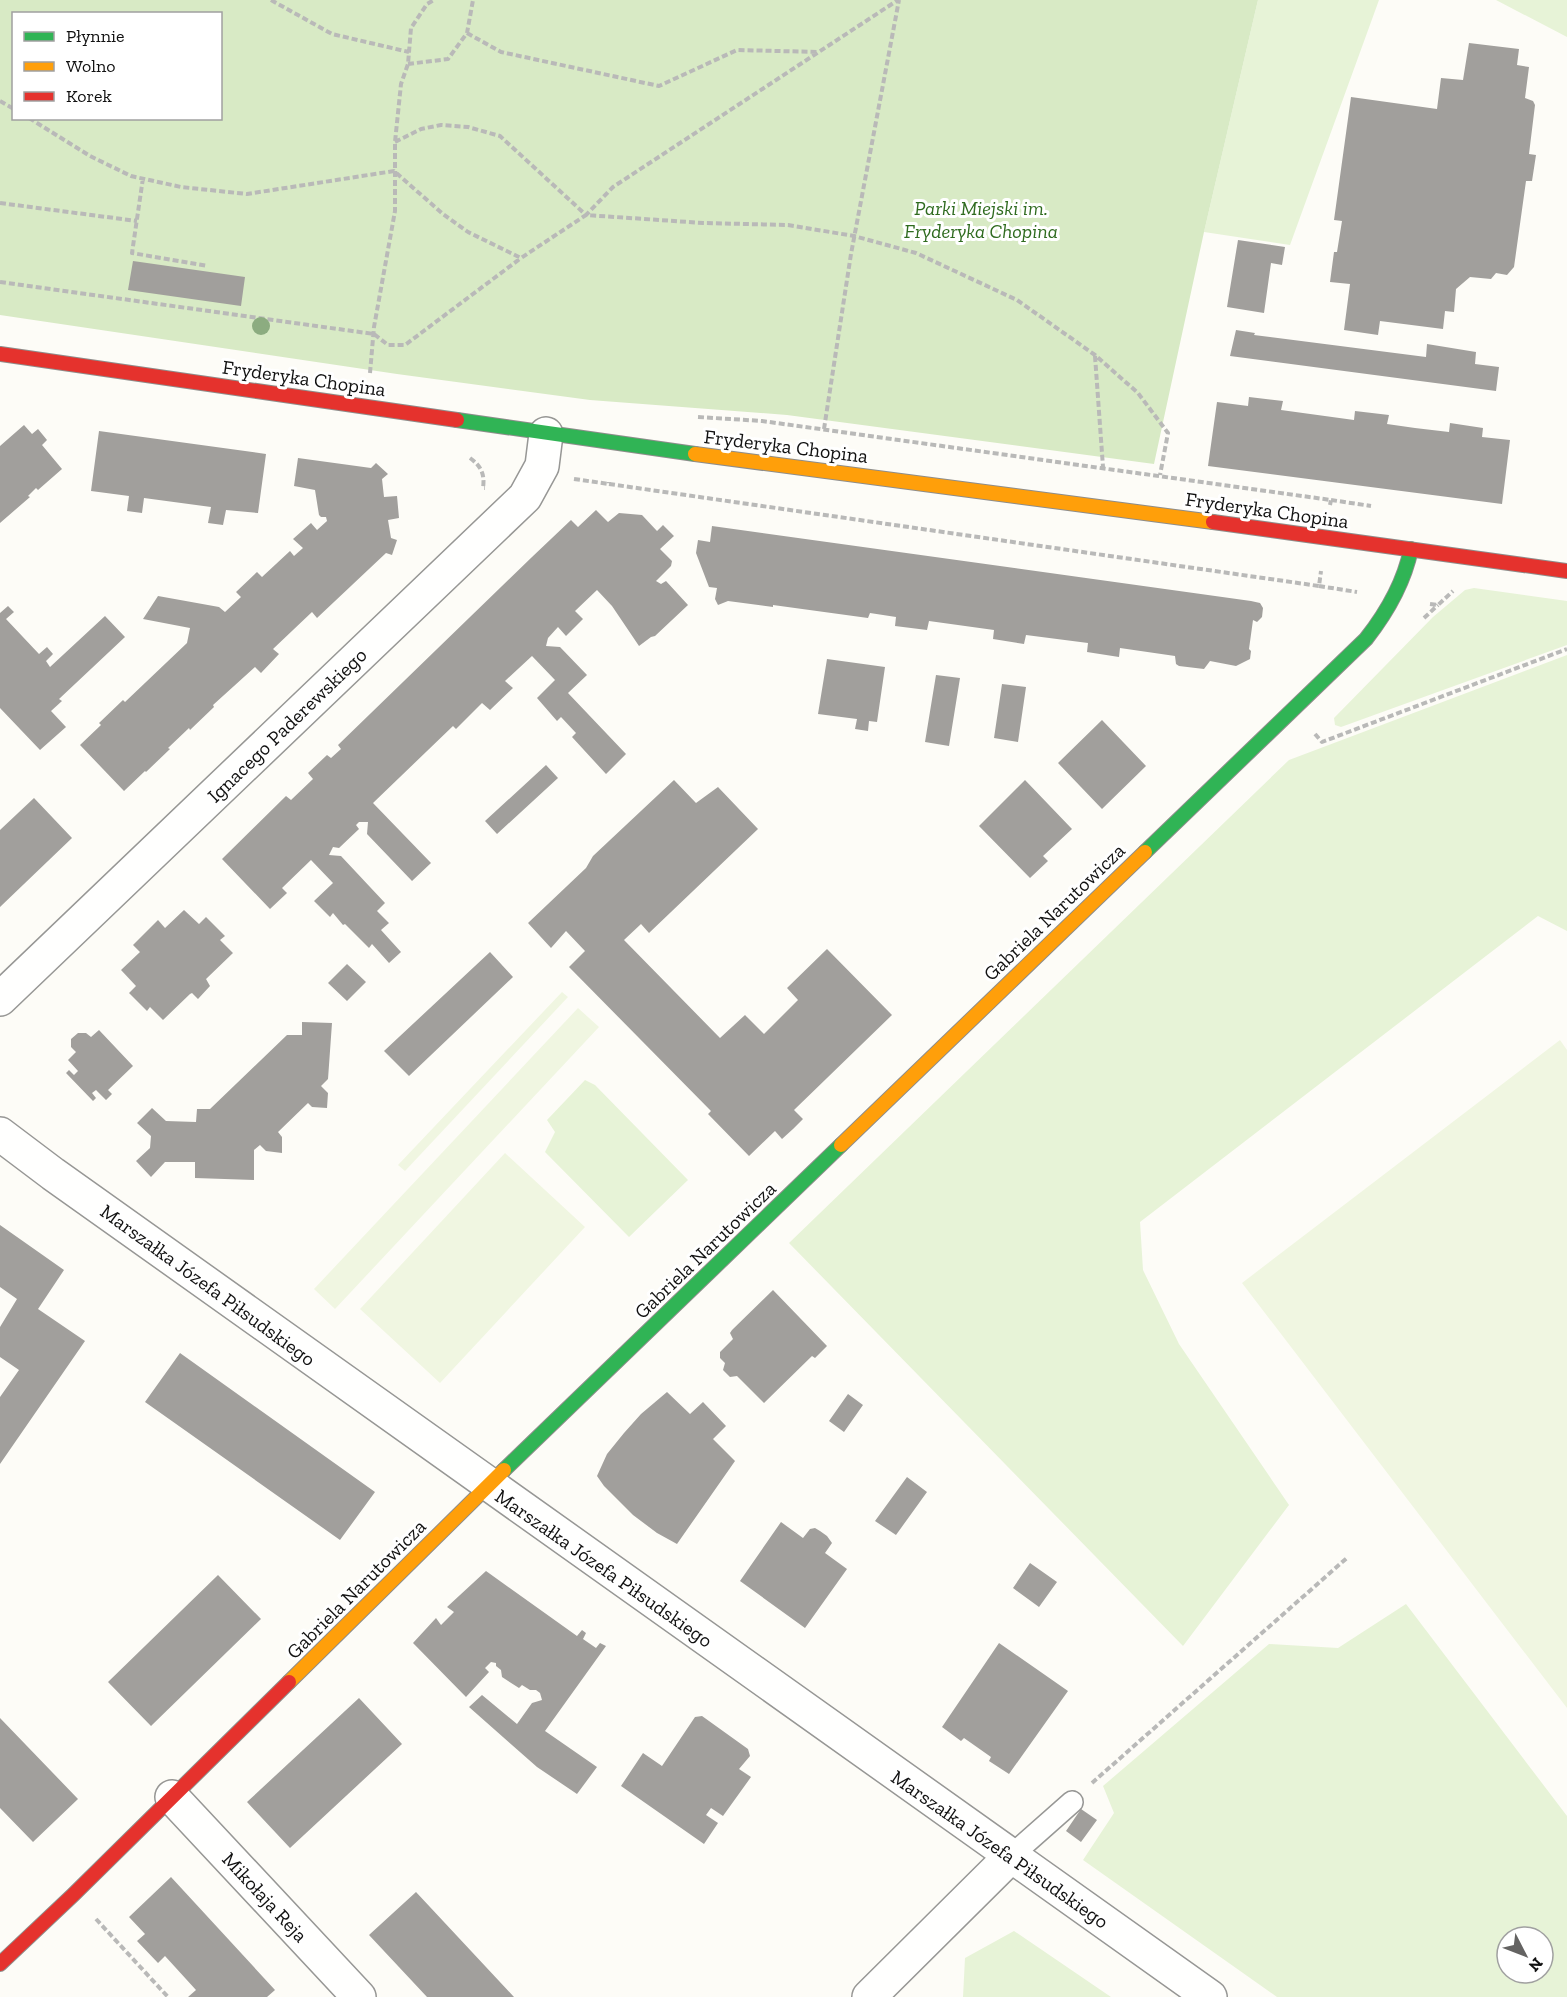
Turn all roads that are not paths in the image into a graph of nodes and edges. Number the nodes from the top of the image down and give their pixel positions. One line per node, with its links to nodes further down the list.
1 (0, 354): 2 (street, Fryderyka Chopina)
2 (546, 434): 3 (street, Fryderyka Chopina); 5 (street, Ignacego Paderewskiego)
3 (1411, 549): 4 (street, Fryderyka Chopina); 7 (street, Gabriela Narutowicza)
4 (1567, 571)
5 (0, 999)
6 (0, 1134): 7 (street, Marszałka Józefa Piłsudskiego)
7 (488, 1486): 8 (street, Gabriela Narutowicza); 10 (street, Marszałka Józefa Piłsudskiego)
8 (172, 1797): 11 (street, Gabriela Narutowicza); 12 (street, Mikołaja Reja)
9 (1071, 1802): 10 (lane)
10 (1011, 1856): 13 (street); 14 (street, Marszałka Józefa Piłsudskiego)
11 (0, 1964)
12 (359, 1997)
13 (869, 1997)
14 (1210, 1997)

